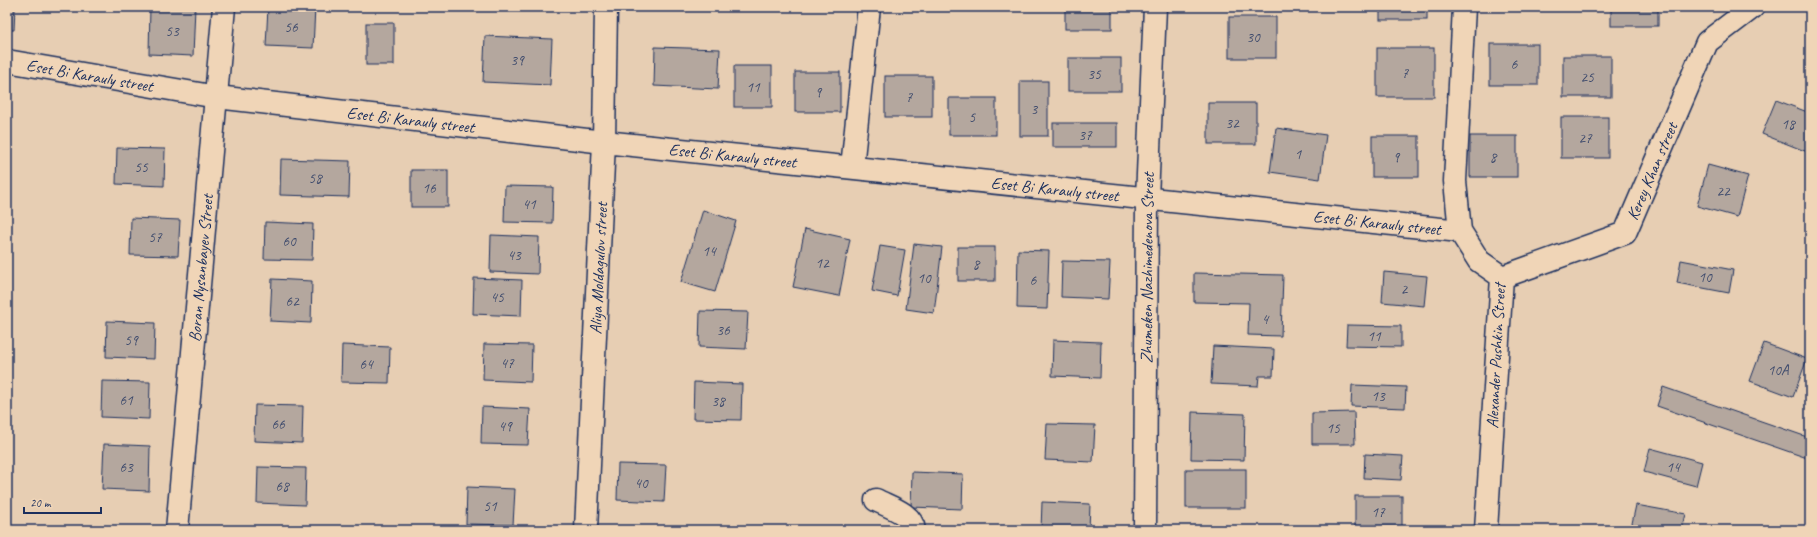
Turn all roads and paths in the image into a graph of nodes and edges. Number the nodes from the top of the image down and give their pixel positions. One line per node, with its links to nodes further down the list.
1 (224, 7): 8 (street, Boran Nysanbayev Street)
2 (606, 7): 9 (street, Aliya Moldagulov street)
3 (869, 7): 10 (street)
4 (1155, 7): 11 (street, Zhumeken Nazhimedenova Street)
5 (1464, 7): 12 (street, Alexander Pushkin Street)
6 (1753, 7): 13 (street, Kerey Khan street)
7 (7, 61): 8 (street, Eset Bi Karauly street)
8 (217, 97): 9 (street, Eset Bi Karauly street); 15 (street, Boran Nysanbayev Street)
9 (604, 142): 10 (street, Eset Bi Karauly street); 16 (street, Aliya Moldagulov street)
10 (852, 167): 11 (street, Eset Bi Karauly street)
11 (1147, 198): 12 (street, Eset Bi Karauly street); 18 (street, Zhumeken Nazhimedenova Street)
12 (1460, 231): 13 (street, Alexander Pushkin Street)
13 (1502, 277): 19 (street, Alexander Pushkin Street)
14 (876, 500): 17 (street)
15 (178, 530)
16 (586, 530)
17 (914, 530)
18 (1145, 530)
19 (1486, 530)

